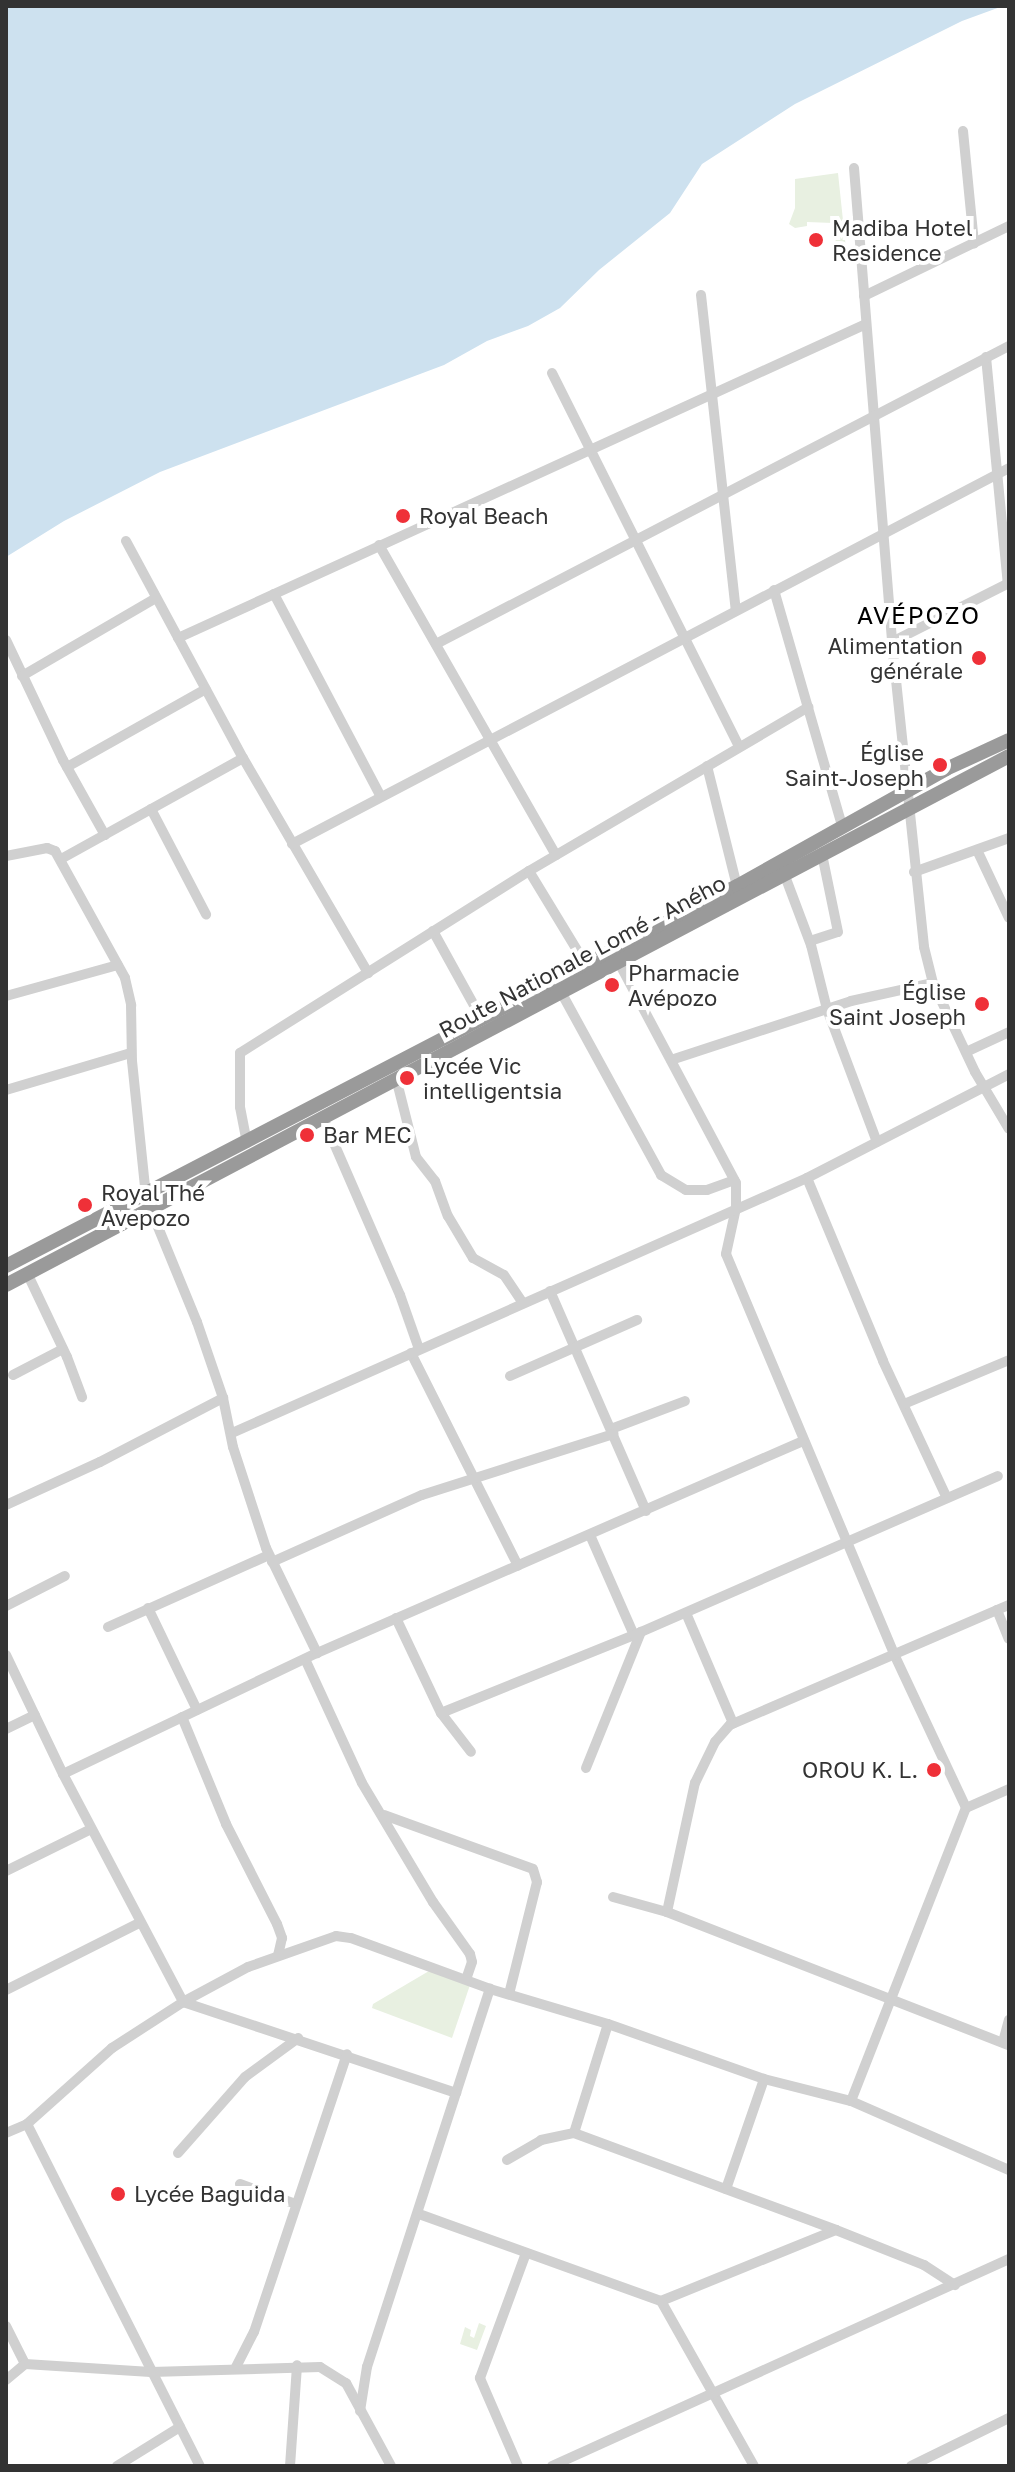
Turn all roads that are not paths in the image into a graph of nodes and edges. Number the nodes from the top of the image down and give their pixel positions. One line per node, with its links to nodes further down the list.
1 (963, 131): 4 (street)
2 (854, 168): 6 (street)
3 (1009, 226): 4 (street)
4 (974, 243): 6 (street)
5 (701, 295): 11 (street)
6 (864, 296): 7 (street)
7 (866, 324): 11 (street); 12 (street)
8 (1009, 346): 9 (street)
9 (986, 357): 12 (street); 14 (street)
10 (552, 373): 13 (street)
11 (711, 394): 13 (street); 15 (street)
12 (874, 417): 15 (street); 16 (street)
13 (589, 450): 18 (street); 19 (street)
14 (1004, 471): 16 (street); 20 (street)
15 (723, 495): 18 (street); 24 (street)
16 (884, 534): 21 (street); 28 (street)
17 (126, 541): 23 (street)
18 (634, 544): 25 (street); 29 (street)
19 (379, 545): 22 (street); 29 (street)
20 (1008, 584): 28 (street)
21 (774, 590): 24 (street); 32 (street)
22 (274, 594): 26 (street); 41 (street)
23 (156, 598): 26 (street); 30 (street)
24 (736, 610): 25 (street)
25 (682, 637): 33 (street); 35 (street)
26 (178, 638): 31 (street)
27 (6, 640): 30 (street)
28 (892, 642): 40 (street)
29 (436, 644): 33 (street)
30 (22, 676): 39 (street)
31 (206, 689): 37 (street); 39 (street)
32 (808, 707): 35 (street); 44 (street)
33 (489, 739): 41 (street); 50 (street)
34 (1009, 740): 40 (highway, Route Nationale Lomé - Aného)
35 (739, 747): 38 (street)
36 (1009, 756): 43 (highway, Route Nationale Lomé - Aného)
37 (243, 758): 42 (street); 47 (street)
38 (707, 766): 50 (street); 56 (street)
39 (67, 767): 45 (street)
40 (909, 789): 43 (street); 44 (highway, Route Nationale Lomé - Aného)
41 (381, 797): 47 (street)
42 (151, 809): 45 (street); 57 (street)
43 (909, 809): 49 (highway, Route Nationale Lomé - Aného); 54 (street)
44 (842, 826): 56 (highway, Route Nationale Lomé - Aného)
45 (105, 835): 52 (street)
46 (1009, 838): 48 (street)
47 (292, 844): 64 (street)
48 (977, 850): 54 (street); 58 (street)
49 (822, 854): 55 (highway, Route Nationale Lomé - Aného); 60 (street)
50 (556, 855): 53 (street)
51 (6, 856): 52 (street)
52 (61, 859): 63 (street)
53 (529, 871): 59 (street); 62 (street)
54 (914, 872): 65 (street)
55 (785, 876): 60 (street); 61 (highway, Route Nationale Lomé - Aného)
56 (737, 886): 62 (highway, Route Nationale Lomé - Aného)
57 (206, 914)
58 (1009, 918)
59 (433, 931): 64 (street); 69 (street)
60 (810, 941): 68 (street)
61 (618, 961): 66 (highway, Route Nationale Lomé - Aného); 73 (street)
62 (585, 963): 69 (highway, Route Nationale Lomé - Aného)
63 (118, 965): 67 (street); 72 (street)
64 (368, 973): 81 (street)
65 (933, 983): 68 (street); 71 (street)
66 (561, 992): 75 (highway, Route Nationale Lomé - Aného); 83 (street)
67 (6, 996)
68 (827, 1009): 73 (street); 80 (street)
69 (481, 1018): 81 (highway, Route Nationale Lomé - Aného)
70 (1009, 1032): 71 (street)
71 (966, 1052): 76 (street)
72 (131, 1053): 77 (street); 84 (street)
73 (671, 1060): 83 (street)
74 (1009, 1074): 76 (street)
75 (396, 1078): 78 (highway, Route Nationale Lomé - Aného); 90 (street)
76 (983, 1086): 79 (street); 80 (street)
77 (6, 1090)
78 (323, 1118): 84 (highway, Route Nationale Lomé - Aného); 94 (street)
79 (1009, 1129)
80 (877, 1142): 82 (street)
81 (247, 1143): 84 (highway, Route Nationale Lomé - Aného)
82 (807, 1178): 85 (street); 101 (street)
83 (734, 1180): 85 (street)
84 (149, 1203): 86 (highway, Route Nationale Lomé - Aného); 87 (highway, Route Nationale Lomé - Aného); 99 (street)
85 (736, 1208): 89 (street); 104 (street)
86 (6, 1266)
87 (28, 1275): 88 (highway, Route Nationale Lomé - Aného); 93 (street)
88 (6, 1285)
89 (550, 1291): 90 (street); 92 (street)
90 (523, 1303): 94 (street)
91 (637, 1320): 92 (street)
92 (574, 1346): 97 (street); 102 (street)
93 (63, 1349): 96 (street); 98 (street)
94 (415, 1351): 103 (street); 106 (street)
95 (1009, 1360): 101 (street)
96 (13, 1375)
97 (510, 1376)
98 (82, 1397)
99 (223, 1398): 103 (street); 108 (street)
100 (685, 1401): 102 (street)
101 (904, 1404): 107 (street)
102 (612, 1432): 106 (street); 109 (street)
103 (232, 1433): 112 (street)
104 (803, 1441): 109 (street); 111 (street)
105 (998, 1476): 107 (street)
106 (474, 1478): 112 (street); 113 (street)
107 (947, 1498): 111 (street)
108 (6, 1505)
109 (646, 1511): 110 (street)
110 (590, 1535): 113 (street); 122 (street)
111 (846, 1542): 119 (street); 125 (street)
112 (270, 1559): 117 (street); 124 (street)
113 (518, 1566): 120 (street)
114 (65, 1576): 116 (street)
115 (1009, 1605): 118 (street)
116 (6, 1606)
117 (148, 1608): 121 (street); 128 (street)
118 (997, 1610): 123 (street); 125 (street)
119 (686, 1613): 122 (street); 132 (street)
120 (396, 1618): 124 (street); 129 (street)
121 (108, 1627)
122 (638, 1634): 129 (street); 135 (street)
123 (1009, 1639)
124 (317, 1653): 127 (street)
125 (894, 1654): 132 (street); 138 (street)
126 (6, 1655): 130 (street)
127 (305, 1659): 128 (street); 139 (street)
128 (197, 1710): 131 (street)
129 (441, 1713): 134 (street)
130 (35, 1715): 133 (street); 136 (street)
131 (182, 1717): 136 (street); 145 (street)
132 (733, 1723): 143 (street)
133 (6, 1729)
134 (471, 1752)
135 (586, 1768)
136 (63, 1774): 140 (street)
137 (1009, 1789): 138 (street)
138 (966, 1808): 150 (street)
139 (384, 1815): 146 (street); 149 (street)
140 (91, 1829): 141 (street); 144 (street)
141 (6, 1871)
142 (613, 1897): 143 (street)
143 (667, 1912): 150 (street)
144 (139, 1923): 148 (street); 151 (street)
145 (278, 1956): 146 (street); 151 (street)
146 (466, 1979): 147 (street)
147 (490, 1989): 149 (street); 158 (street)
148 (6, 1990)
149 (509, 1994): 153 (street)
150 (892, 1999): 155 (street); 159 (street)
151 (183, 2002): 154 (street); 160 (street)
152 (1009, 2020): 155 (street)
153 (608, 2024): 157 (street); 162 (street)
154 (298, 2038): 156 (street); 163 (street)
155 (1006, 2043)
156 (347, 2054): 158 (street); 168 (street)
157 (764, 2079): 159 (street); 167 (street)
158 (456, 2093): 169 (street)
159 (851, 2101): 165 (street)
160 (27, 2124): 161 (street); 179 (street)
161 (6, 2133)
162 (574, 2133): 164 (street); 167 (street)
163 (178, 2153)
164 (507, 2160)
165 (1009, 2170)
166 (240, 2184): 168 (street)
167 (726, 2189): 170 (street)
168 (296, 2204): 178 (street)
169 (419, 2214): 171 (street); 182 (street)
170 (836, 2230): 173 (street); 174 (street)
171 (526, 2253): 174 (street); 189 (street)
172 (1008, 2259): 173 (street)
173 (955, 2285): 181 (street)
174 (661, 2301): 181 (street)
175 (6, 2326): 176 (street)
176 (25, 2364): 179 (street); 180 (street)
177 (297, 2365): 178 (street); 182 (street); 187 (street)
178 (236, 2367): 179 (street)
179 (151, 2372): 184 (street)
180 (6, 2380)
181 (715, 2392): 190 (street); 191 (street)
182 (360, 2413): 188 (street)
183 (1009, 2418): 192 (street)
184 (180, 2427): 185 (street); 186 (street)
185 (117, 2466)
186 (200, 2466)
187 (290, 2466)
188 (391, 2466)
189 (518, 2466)
190 (552, 2466)
191 (754, 2466)
192 (911, 2466)

